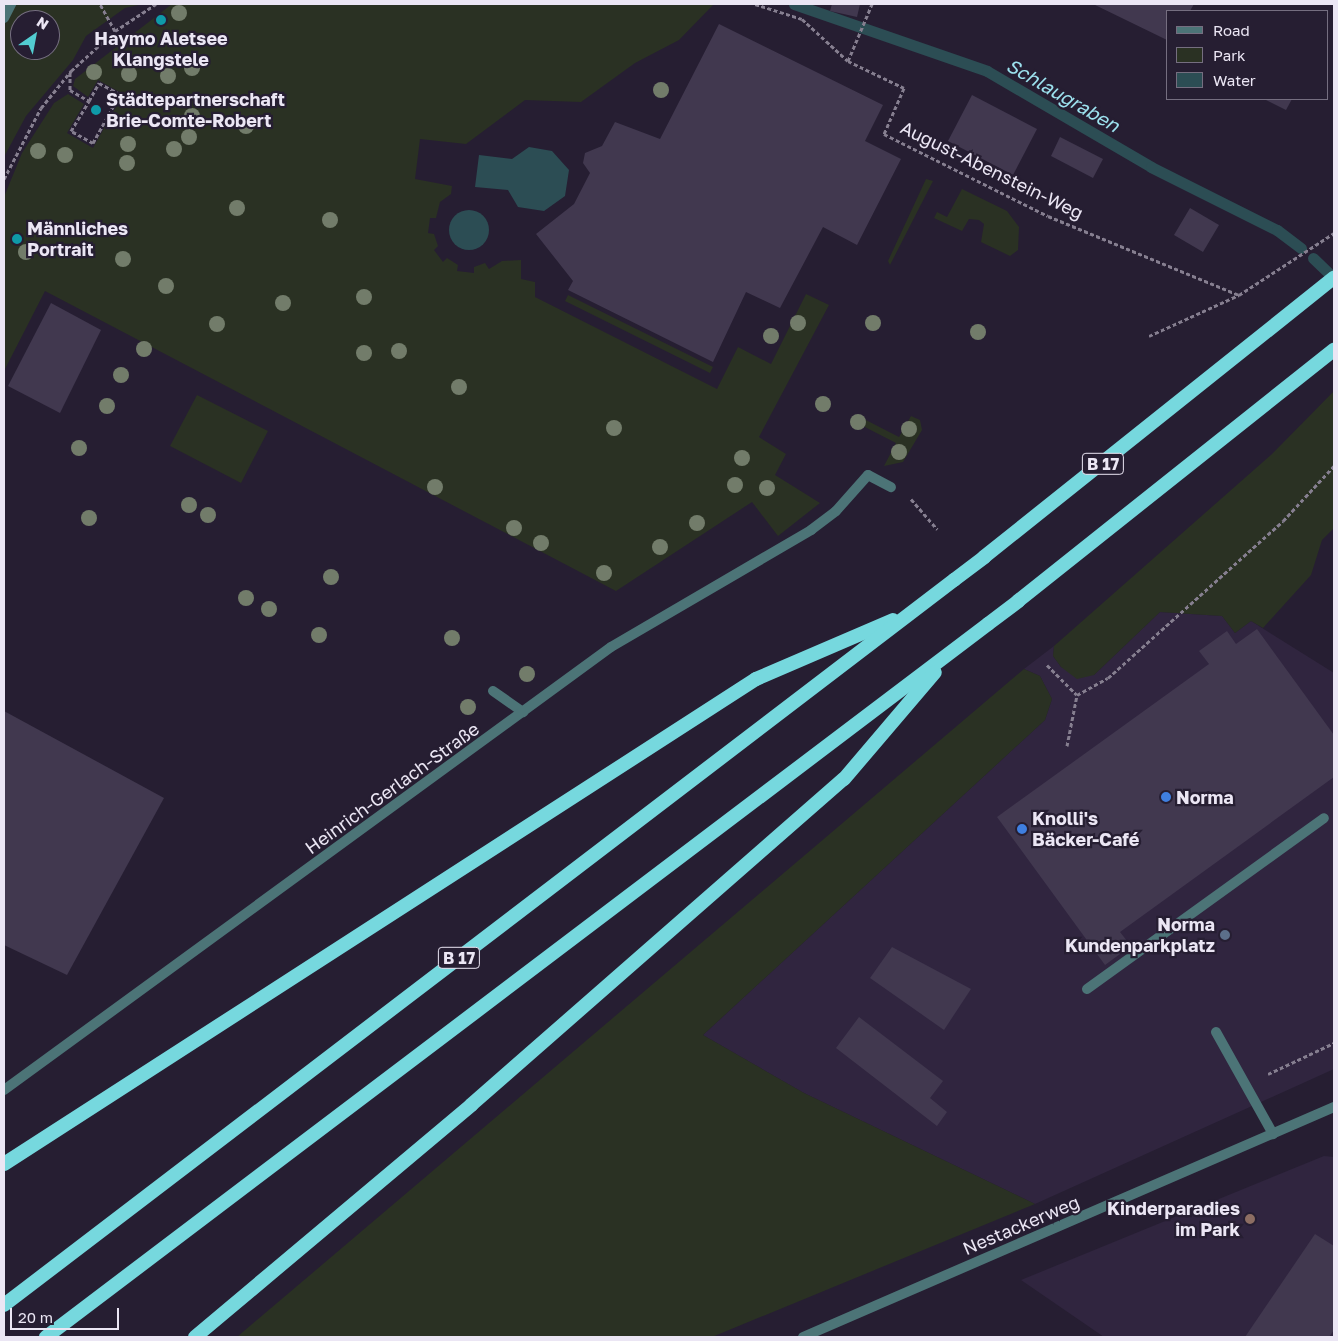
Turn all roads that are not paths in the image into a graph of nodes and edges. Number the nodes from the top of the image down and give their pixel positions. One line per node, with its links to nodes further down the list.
1 (11, 4): 2 (street)
2 (4, 18)
3 (1330, 282): 6 (highway, B 17, bridge)
4 (1334, 350): 7 (highway, bridge)
5 (891, 487): 9 (street, Heinrich-Gerlach-Straße)
6 (914, 611): 16 (highway); 17 (highway, B 17)
7 (953, 651): 18 (highway); 19 (highway)
8 (493, 691): 9 (street)
9 (524, 712): 13 (street, Heinrich-Gerlach-Straße)
10 (1324, 818): 11 (street)
11 (1087, 989)
12 (1216, 1032): 15 (street)
13 (4, 1090)
14 (1334, 1107): 15 (street, Nestackerweg)
15 (1273, 1134): 20 (street, Nestackerweg)
16 (4, 1164)
17 (4, 1305)
18 (46, 1337)
19 (195, 1337)
20 (803, 1337)

